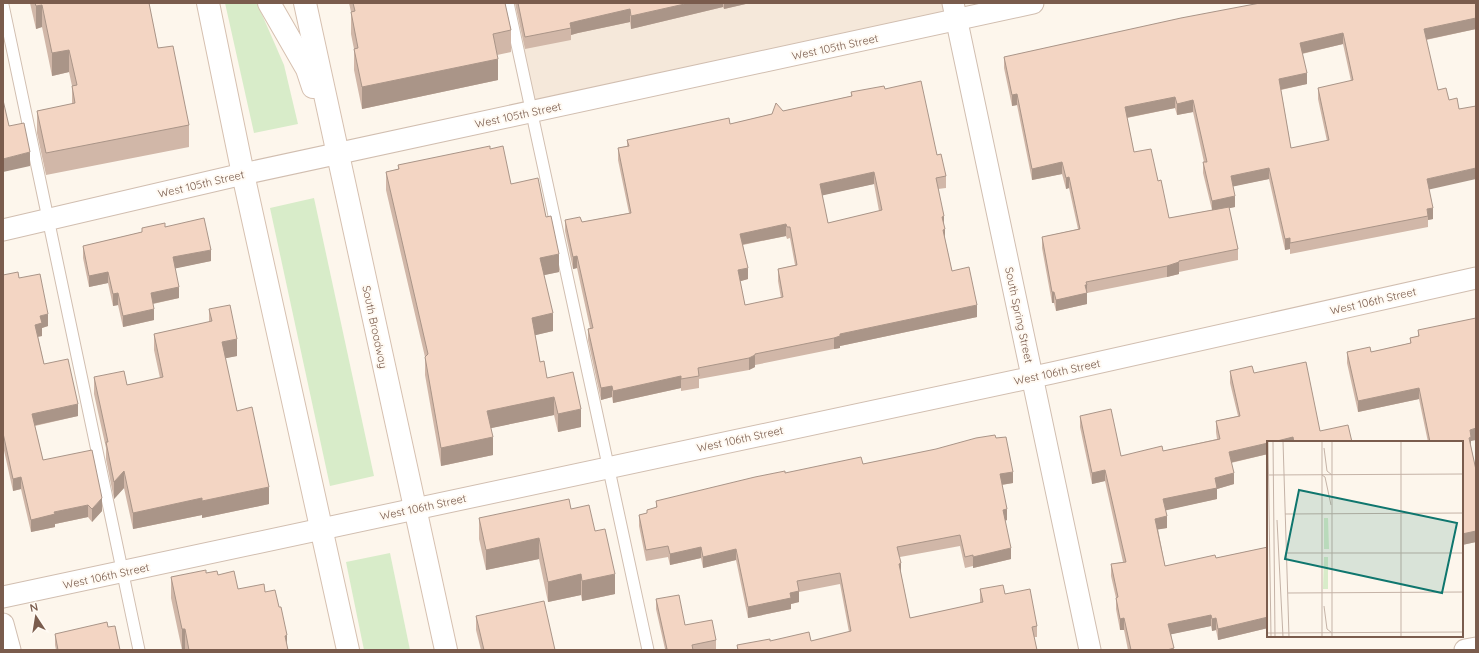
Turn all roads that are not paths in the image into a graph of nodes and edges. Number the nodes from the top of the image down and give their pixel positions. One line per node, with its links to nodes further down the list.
1 (208, 3): 10 (main road)
2 (269, 3): 9 (main road)
3 (305, 3): 9 (main road, South Broadway)
4 (508, 3): 8 (lane)
5 (1033, 3): 7 (street, West 105th Street)
6 (3, 5): 11 (lane)
7 (955, 12): 8 (street, West 105th Street); 14 (street, South Spring Street)
8 (531, 112): 9 (street, West 105th Street); 15 (lane)
9 (338, 154): 10 (street, West 105th Street); 16 (main road, South Broadway)
10 (243, 174): 11 (street, West 105th Street); 17 (main road)
11 (49, 219): 12 (street, West 105th Street); 18 (lane)
12 (3, 230)
13 (1476, 278): 14 (street, West 106th Street)
14 (1032, 377): 15 (street, West 106th Street); 27 (street, South Spring Street)
15 (608, 467): 16 (street, West 106th Street); 26 (lane)
16 (415, 509): 17 (street, West 106th Street); 25 (main road, South Broadway)
17 (322, 530): 18 (street, West 106th Street); 24 (main road)
18 (123, 572): 19 (street, West 106th Street); 23 (lane)
19 (3, 597)
20 (3, 624): 22 (street)
21 (1476, 648): 28 (street)
22 (10, 650)
23 (139, 650)
24 (348, 650)
25 (446, 650)
26 (648, 650)
27 (1090, 650)
28 (1465, 650)

